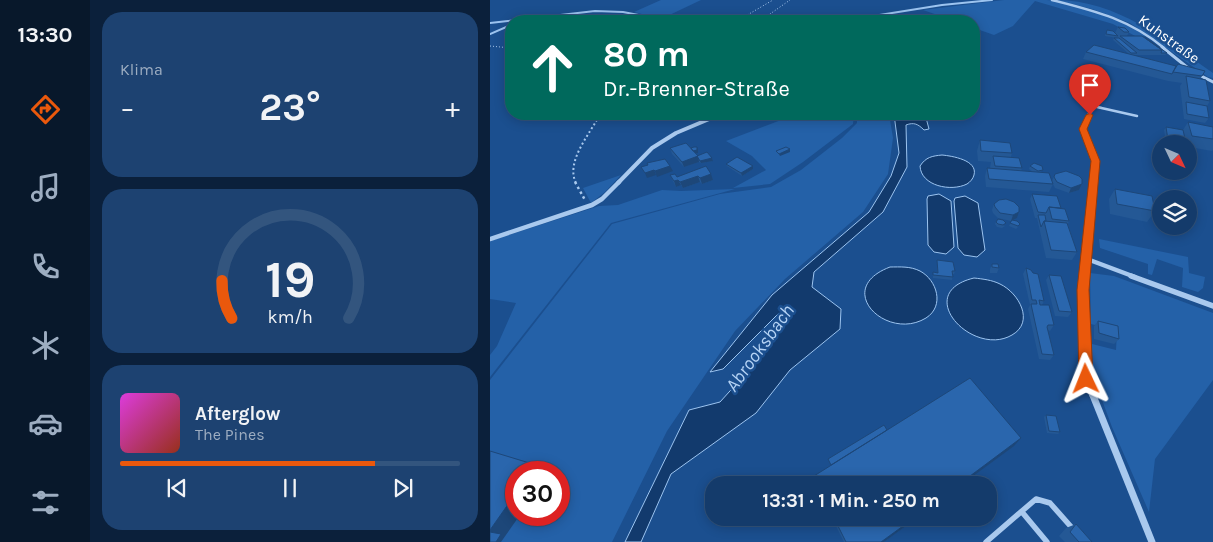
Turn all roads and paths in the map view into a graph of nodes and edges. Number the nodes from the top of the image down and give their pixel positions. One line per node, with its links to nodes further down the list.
1 (773, 0): 4 (path)
2 (790, 0): 5 (path)
3 (1052, 0): 8 (street, Kuhstraße)
4 (747, 15)
5 (769, 15)
6 (490, 46): 7 (path)
7 (505, 47)
8 (1213, 82)
9 (1090, 115): 10 (lane); 15 (street)
10 (1137, 116)
11 (597, 120): 13 (path)
12 (707, 120): 13 (street)
13 (586, 207): 14 (street)
14 (490, 239)
15 (1087, 259): 16 (street); 21 (street)
16 (1213, 306)
17 (1022, 512): 18 (lane); 19 (lane); 20 (lane)
18 (1078, 535)
19 (986, 542)
20 (1047, 542)
21 (1152, 542)

